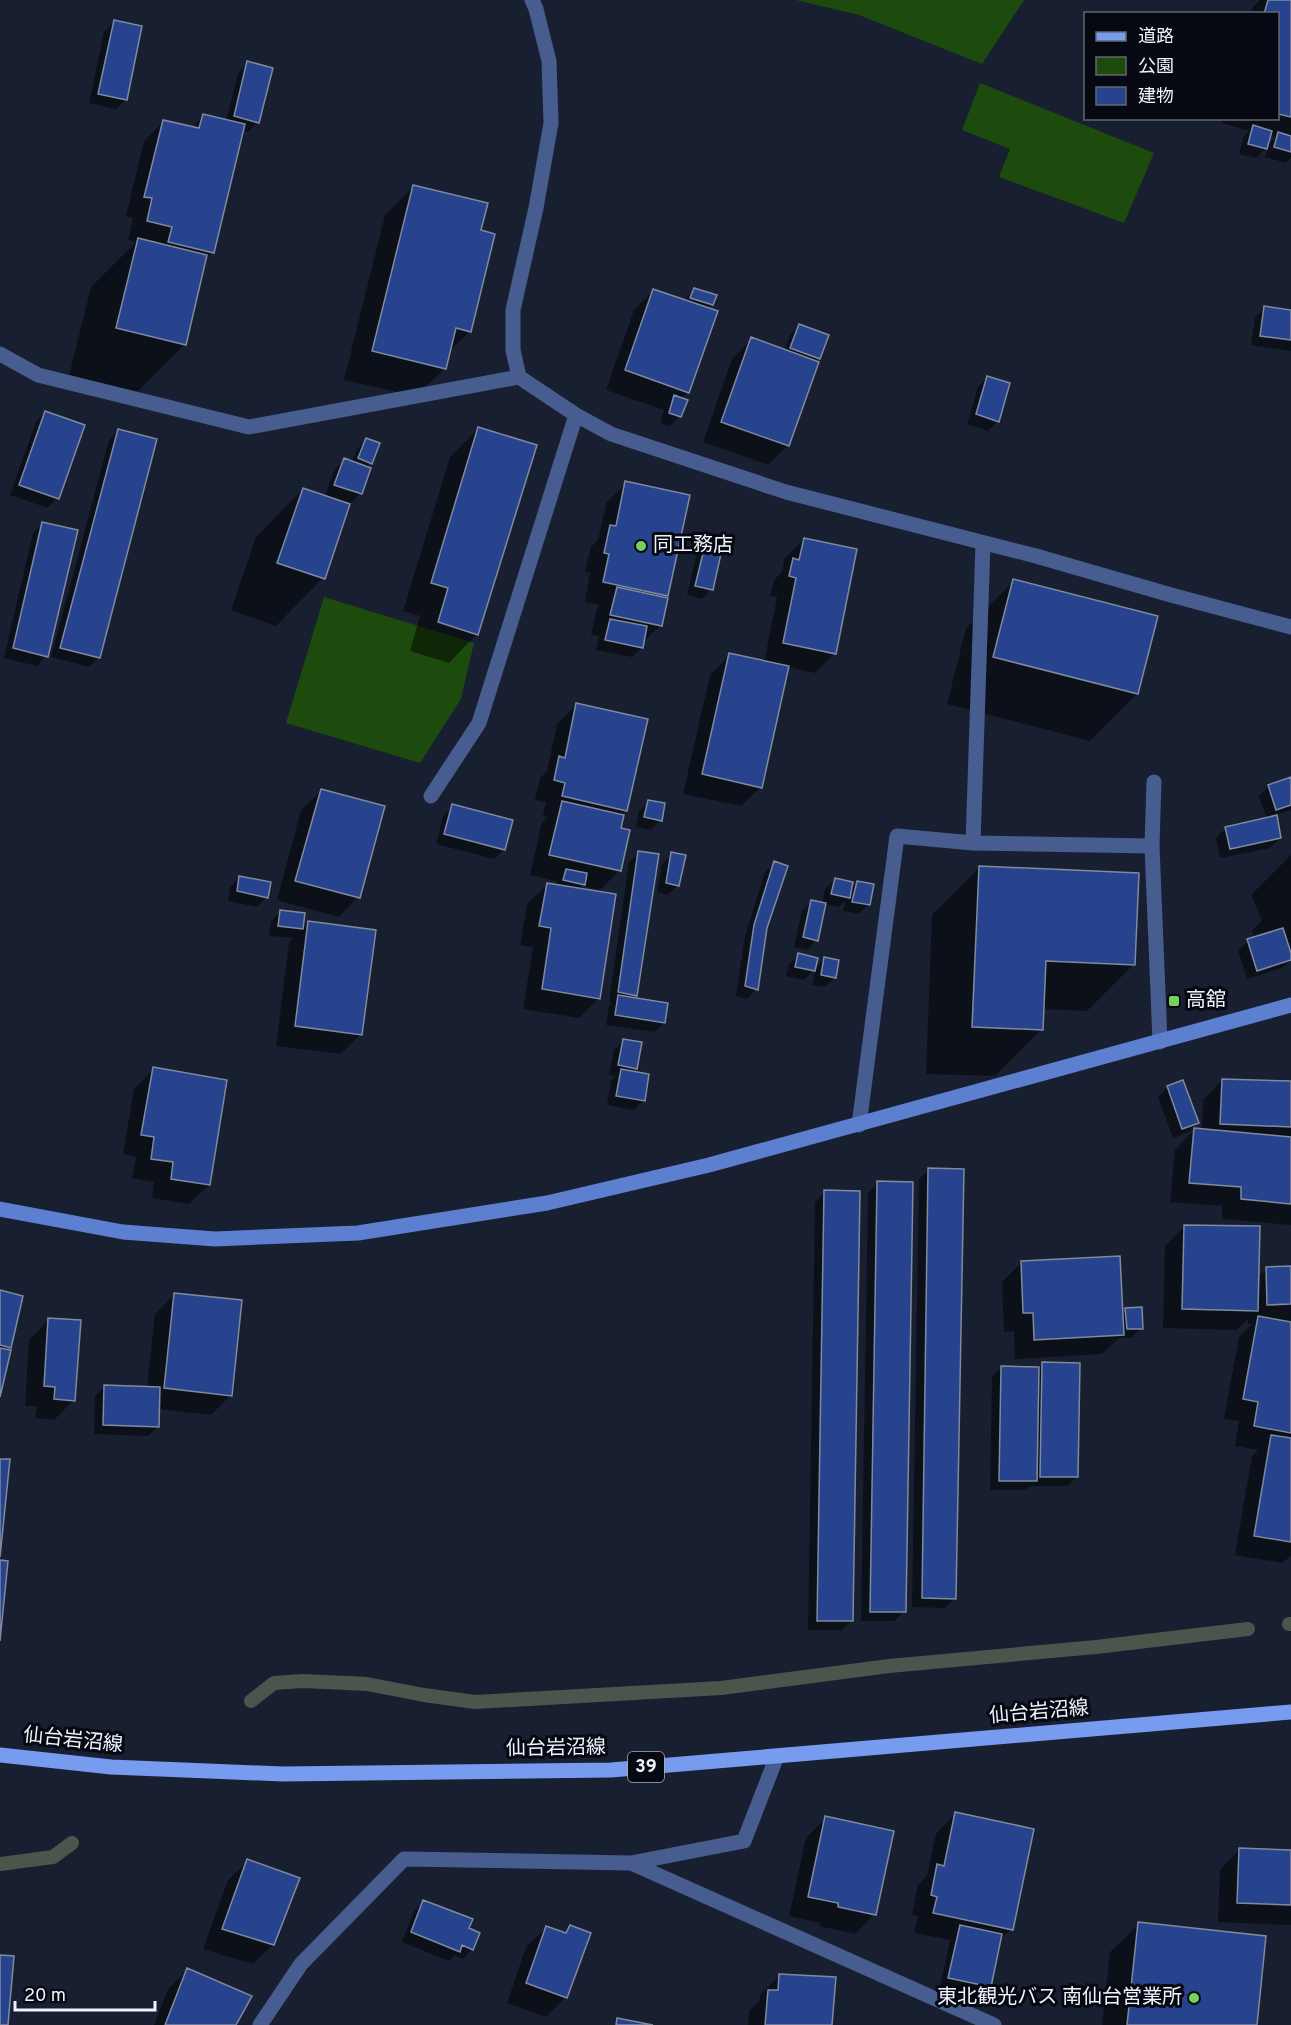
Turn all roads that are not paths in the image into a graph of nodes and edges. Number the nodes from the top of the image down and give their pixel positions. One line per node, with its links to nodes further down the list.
1 (532, 0): 3 (street)
2 (0, 354): 3 (street)
3 (519, 377): 4 (street)
4 (576, 415): 5 (street); 8 (street)
5 (983, 543): 6 (street); 9 (street)
6 (1291, 627)
7 (1154, 782): 10 (street)
8 (431, 796)
9 (973, 843): 10 (street); 13 (street)
10 (1152, 846): 12 (street)
11 (1291, 1005): 12 (street)
12 (1160, 1042): 13 (street)
13 (859, 1125): 14 (street)
14 (0, 1209)
15 (1291, 1712): 17 (main road, 仙台岩沼線 / 39)
16 (0, 1755): 17 (main road, 仙台岩沼線 / 39)
17 (777, 1756): 18 (street)
18 (631, 1863): 19 (street); 20 (street)
19 (260, 2025)
20 (994, 2025)

